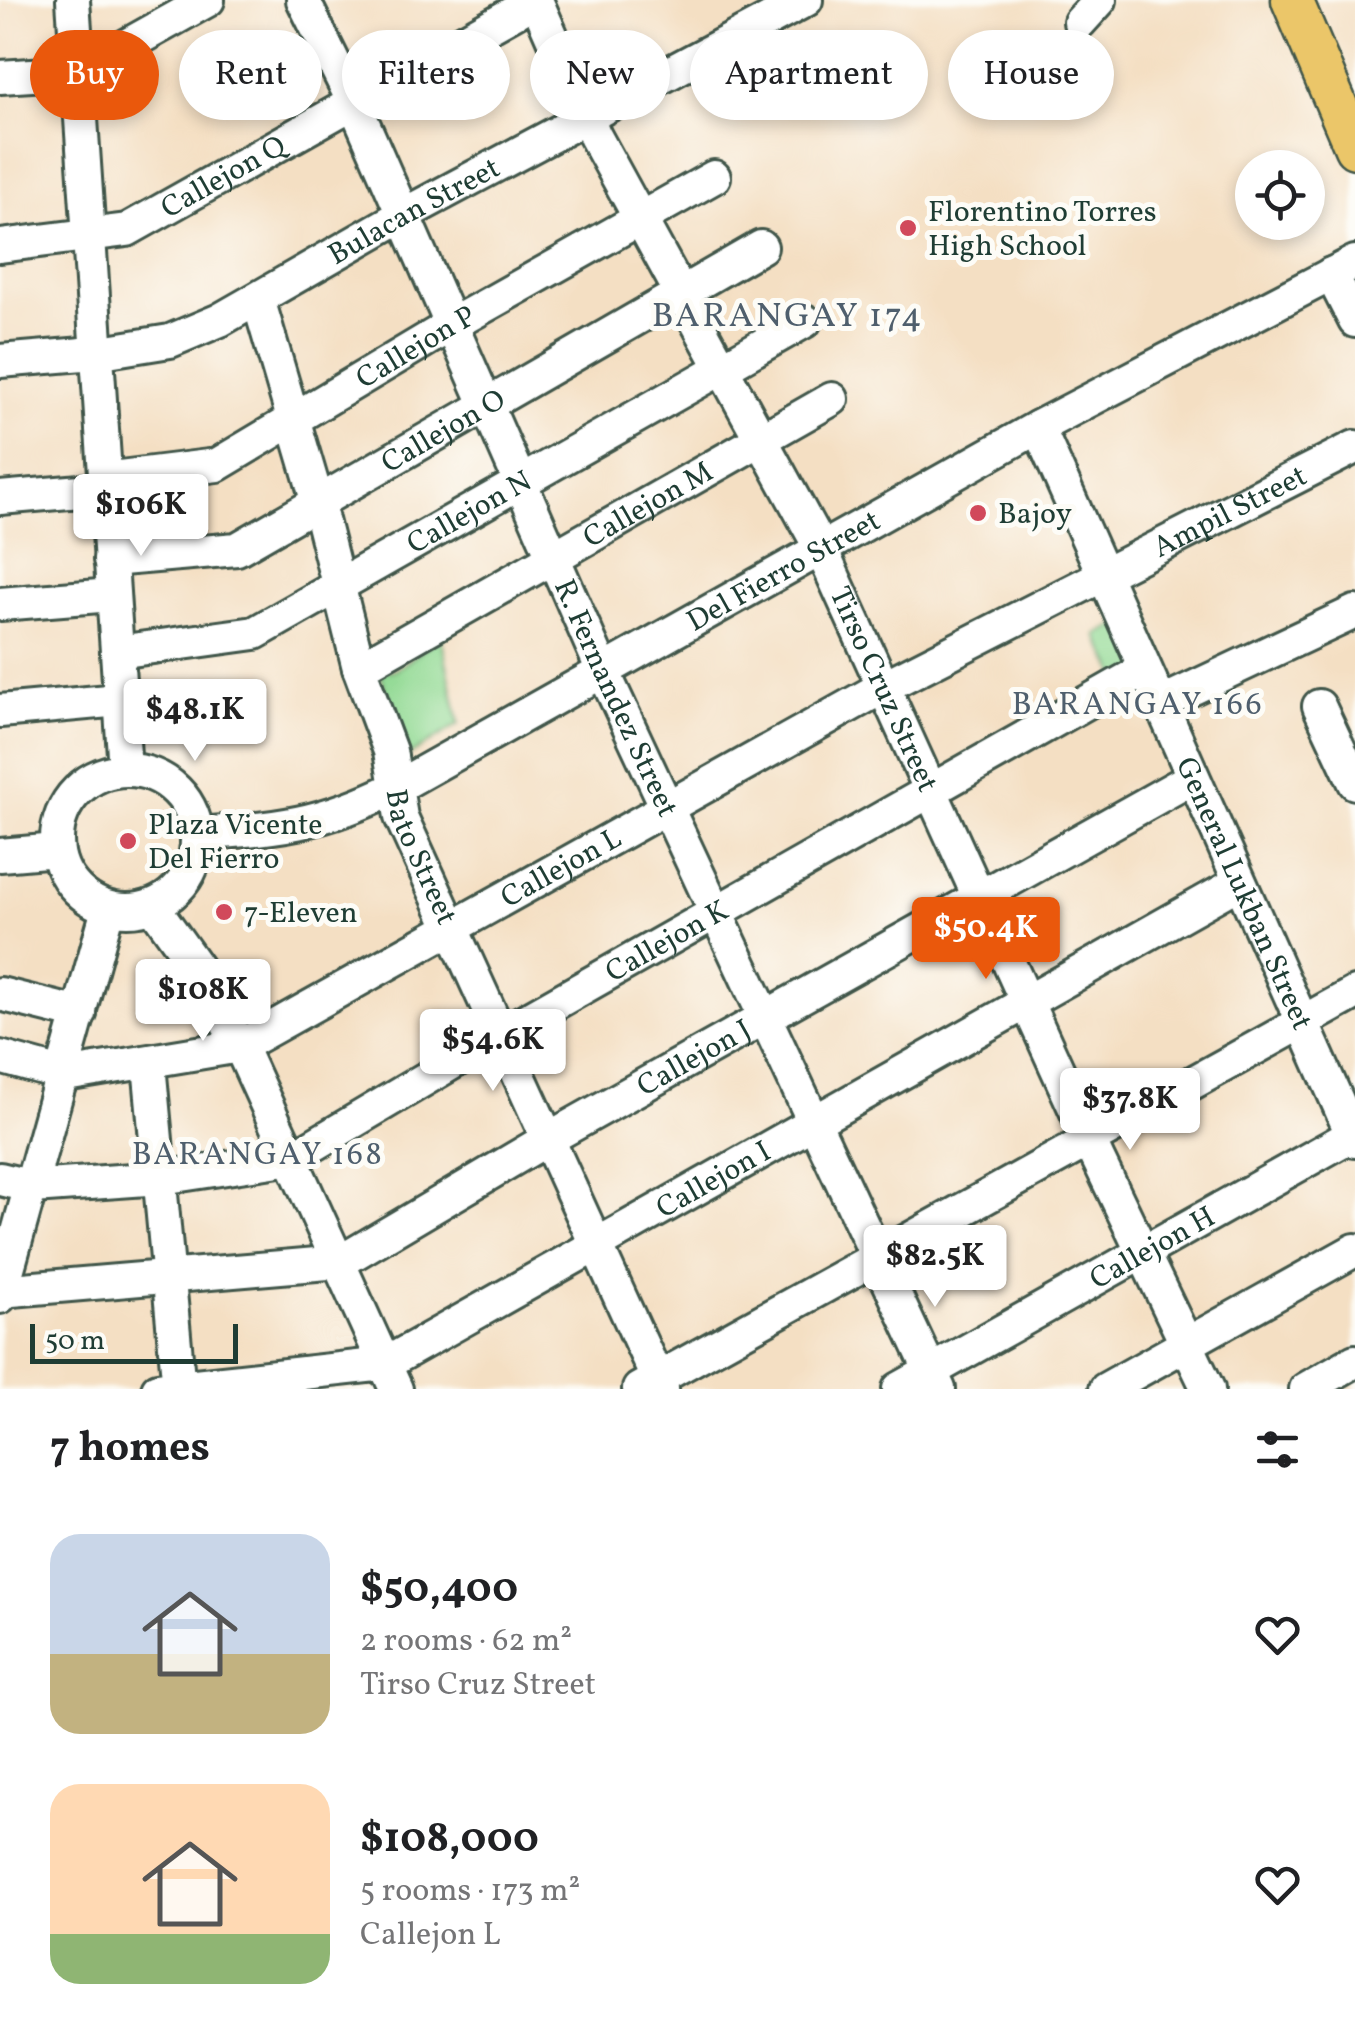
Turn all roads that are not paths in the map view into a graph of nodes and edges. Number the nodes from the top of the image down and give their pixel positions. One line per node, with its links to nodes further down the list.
1 (74, 0): 7 (street)
2 (208, 0): 8 (street)
3 (303, 0): 14 (street, R. Fernandez Street)
4 (536, 0): 9 (street, Callejon Q); 10 (street, Tirso Cruz Street)
5 (806, 0): 11 (street, Bulacan Street)
6 (1292, 0): 20 (main road)
7 (76, 30)
8 (154, 30)
9 (484, 30)
10 (549, 30)
11 (670, 71)
12 (30, 75): 13 (street)
13 (0, 77)
14 (342, 79)
15 (342, 112): 24 (street, Callejon Q)
16 (81, 120): 24 (street)
17 (361, 120): 22 (street, R. Fernandez Street)
18 (578, 120): 22 (street, Bulacan Street)
19 (590, 120): 23 (street, Tirso Cruz Street)
20 (1355, 148)
21 (714, 177): 23 (street, Callejon P)
22 (403, 216): 29 (street, Bulacan Street); 32 (street, R. Fernandez Street)
23 (641, 218): 28 (street, Tirso Cruz Street); 32 (street, Callejon P)
24 (86, 234): 25 (street, Callejon Q); 33 (street)
25 (0, 246)
26 (760, 247): 28 (street, Callejon O)
27 (1343, 268): 31 (street); 39 (street, Del Fierro Street)
28 (682, 292): 35 (street, Tirso Cruz Street); 37 (street, Callejon O)
29 (258, 299): 33 (street, Bulacan Street); 38 (street, Bato Street)
30 (805, 321): 35 (street, Callejon N)
31 (1355, 321)
32 (451, 325): 37 (street, R. Fernandez Street); 38 (street, Callejon P)
33 (96, 353): 34 (street, Bulacan Street); 43 (street)
34 (0, 361)
35 (722, 368): 40 (street, Tirso Cruz Street); 42 (street, Callejon N)
36 (832, 399): 40 (street, Callejon M)
37 (485, 403): 42 (street, R. Fernandez Street); 45 (street, Callejon O)
38 (293, 418): 43 (street, Callejon P); 45 (street, Bato Street)
39 (1038, 427): 46 (street, Del Fierro Street); 49 (street, General Lukban Street)
40 (762, 438): 46 (street, Tirso Cruz Street); 47 (street, Callejon M)
41 (1355, 447): 49 (street, Ampil Street)
42 (519, 481): 47 (street, R. Fernandez Street); 50 (street, Callejon N)
43 (104, 484): 44 (street, Callejon P); 48 (street)
44 (0, 498)
45 (317, 500): 48 (street, Callejon O); 50 (street, Bato Street)
46 (821, 549): 57 (street, Del Fierro Street); 58 (street, Tirso Cruz Street)
47 (552, 556): 55 (street, Callejon M); 57 (street, R. Fernandez Street)
48 (110, 560): 51 (street)
49 (1101, 572): 56 (street, General Lukban Street); 58 (street, Callejon L)
50 (337, 590): 54 (street, Callejon N); 55 (street, Bato Street)
51 (112, 595): 52 (street); 54 (street)
52 (0, 604)
53 (1355, 612): 60 (street)
54 (116, 652): 59 (street)
55 (359, 668): 66 (street, Bato Street)
56 (1144, 670): 60 (street, General Lukban Street); 67 (street, Callejon K)
57 (602, 671): 66 (street, Del Fierro Street); 68 (street, R. Fernandez Street)
58 (884, 687): 67 (street, Tirso Cruz Street); 68 (street, Callejon L)
59 (120, 700): 62 (street); 63 (street)
60 (1159, 704): 64 (street, General Lukban Street)
61 (1319, 706): 65 (street)
62 (0, 711)
63 (126, 770): 69 (street); 70 (street)
64 (1192, 778): 72 (street, General Lukban Street); 73 (street, Callejon J)
65 (1355, 783)
66 (395, 788): 69 (street, Del Fierro Street); 77 (street, Bato Street)
67 (932, 790): 73 (street, Tirso Cruz Street); 76 (street, Callejon K)
68 (669, 808): 76 (street, R. Fernandez Street); 77 (street, Callejon L)
69 (197, 834): 74 (street)
70 (57, 850): 71 (street); 75 (street)
71 (0, 855)
72 (1238, 883): 80 (street, Callejon I); 83 (street, General Lukban Street)
73 (979, 896): 80 (street, Tirso Cruz Street); 82 (street, Callejon J)
74 (153, 906): 75 (street); 85 (street)
75 (108, 908): 81 (street)
76 (715, 912): 82 (street, R. Fernandez Street); 84 (street, Callejon K)
77 (451, 931): 84 (street, Bato Street); 85 (street, Callejon L)
78 (0, 994): 81 (street)
79 (1355, 994): 83 (street)
80 (1029, 1001): 89 (street, Callejon I); 91 (street, Tirso Cruz Street)
81 (80, 1014): 88 (street)
82 (765, 1020): 89 (street, R. Fernandez Street); 92 (street, Callejon J)
83 (1300, 1024): 90 (street, General Lukban Street); 91 (street)
84 (500, 1034): 92 (street, Bato Street); 93 (street, Callejon K)
85 (240, 1046): 87 (street, Callejon L); 93 (street)
86 (0, 1057): 88 (street, Callejon L)
87 (149, 1064): 88 (street, Callejon L); 94 (street)
88 (64, 1075): 96 (street)
89 (812, 1122): 97 (street, Callejon I); 100 (street, R. Fernandez Street)
90 (1354, 1138): 99 (street, Callejon H)
91 (1091, 1139): 99 (street, Tirso Cruz Street); 100 (street)
92 (546, 1140): 97 (street, Bato Street); 101 (street, Callejon J)
93 (292, 1158): 94 (street, Callejon K); 101 (street)
94 (161, 1178): 96 (street, Callejon K); 102 (street)
95 (0, 1179): 96 (street, Callejon K)
96 (33, 1187): 103 (street)
97 (596, 1244): 106 (street, Callejon I); 108 (street, Bato Street)
98 (1355, 1250): 104 (street)
99 (1145, 1251): 104 (street, Tirso Cruz Street); 107 (street, Callejon H)
100 (875, 1258): 107 (street, R. Fernandez Street); 108 (street)
101 (340, 1262): 102 (street, Callejon J); 106 (street)
102 (169, 1280): 103 (street, Callejon J); 109 (street)
103 (1, 1293)
104 (1188, 1344): 112 (street); 113 (street, Tirso Cruz Street)
105 (1355, 1362): 114 (street)
106 (390, 1376): 109 (street, Callejon I)
107 (934, 1380): 111 (street, Callejon H)
108 (652, 1386)
109 (179, 1388): 110 (street, Callejon I)
110 (158, 1389)
111 (900, 1389)
112 (1106, 1389)
113 (1208, 1389)
114 (1306, 1389)

